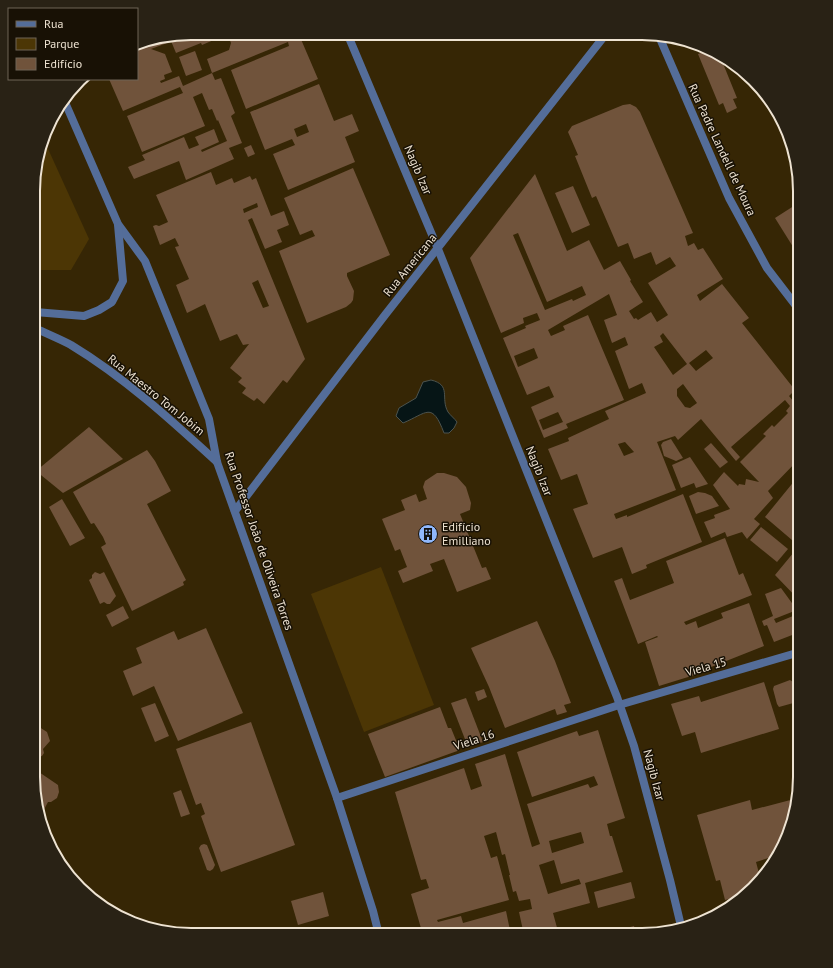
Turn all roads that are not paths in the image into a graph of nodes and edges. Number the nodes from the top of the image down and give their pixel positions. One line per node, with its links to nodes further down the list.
1 (350, 40): 6 (street, Nagib Izar)
2 (601, 40): 6 (street, Rua Americana)
3 (661, 41): 7 (street, Rua Padre Landell de Moura)
4 (66, 105): 5 (street, Rua Professor João de Oliveira Torres)
5 (118, 224): 8 (street); 10 (street, Rua Professor João de Oliveira Torres)
6 (438, 249): 11 (street, Rua Americana); 13 (street, Nagib Izar)
7 (793, 302)
8 (40, 312)
9 (40, 330): 10 (street, Rua Maestro Tom Jobim)
10 (217, 462): 11 (street, Rua Professor João de Oliveira Torres)
11 (235, 512): 14 (street, Rua Professor João de Oliveira Torres)
12 (793, 654): 13 (street, Viela 15)
13 (619, 706): 14 (street, Viela 16); 15 (street, Nagib Izar)
14 (337, 798): 16 (street, Rua Professor João de Oliveira Torres)
15 (679, 923)
16 (377, 928)

